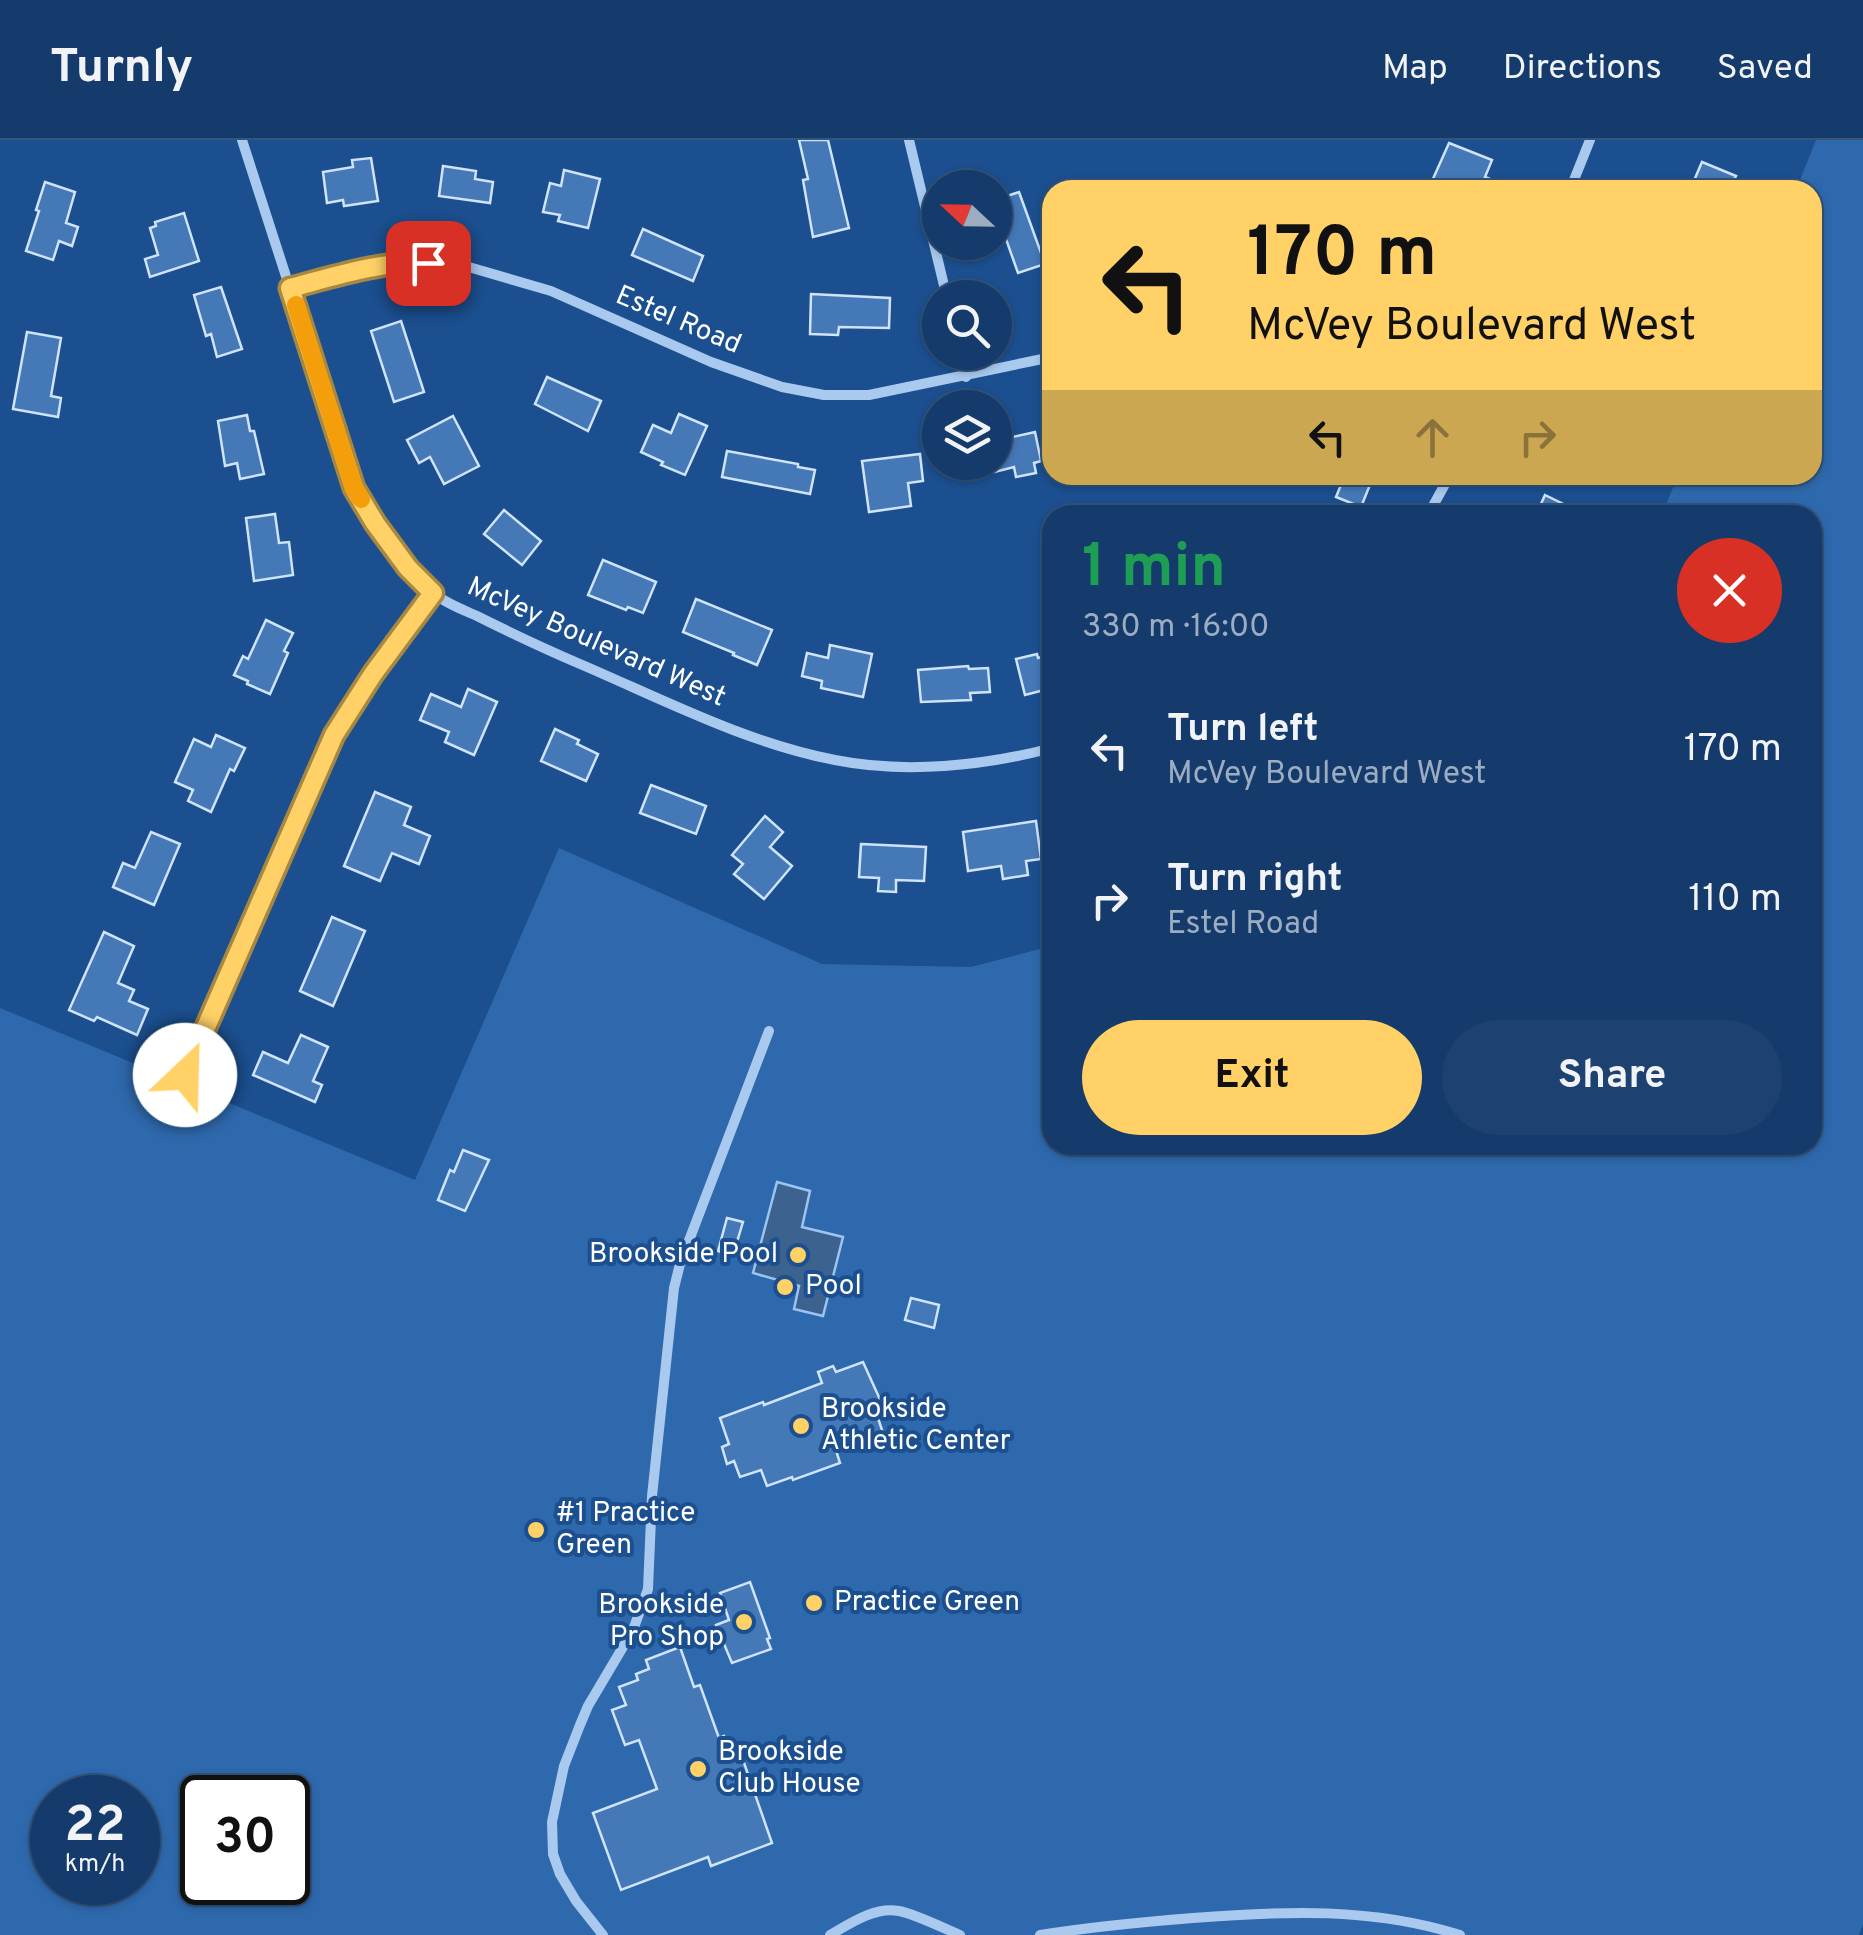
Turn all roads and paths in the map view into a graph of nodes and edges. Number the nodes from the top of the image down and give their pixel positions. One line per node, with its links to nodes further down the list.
1 (242, 140): 6 (street, McVey Boulevard West)
2 (908, 140): 5 (street)
3 (1590, 140): 4 (street)
4 (1574, 180)
5 (943, 280)
6 (290, 288): 9 (street, Estel Road); 10 (street, McVey Boulevard West)
7 (1042, 359): 9 (street, Estel Road)
8 (964, 370): 9 (street)
9 (966, 376)
10 (433, 593): 11 (street, McVey Boulevard West); 13 (street)
11 (1042, 750)
12 (769, 1031): 14 (street)
13 (185, 1075)
14 (603, 1935)
15 (830, 1935): 16 (street)
16 (960, 1935)
17 (1040, 1935): 18 (street)
18 (1460, 1935)

